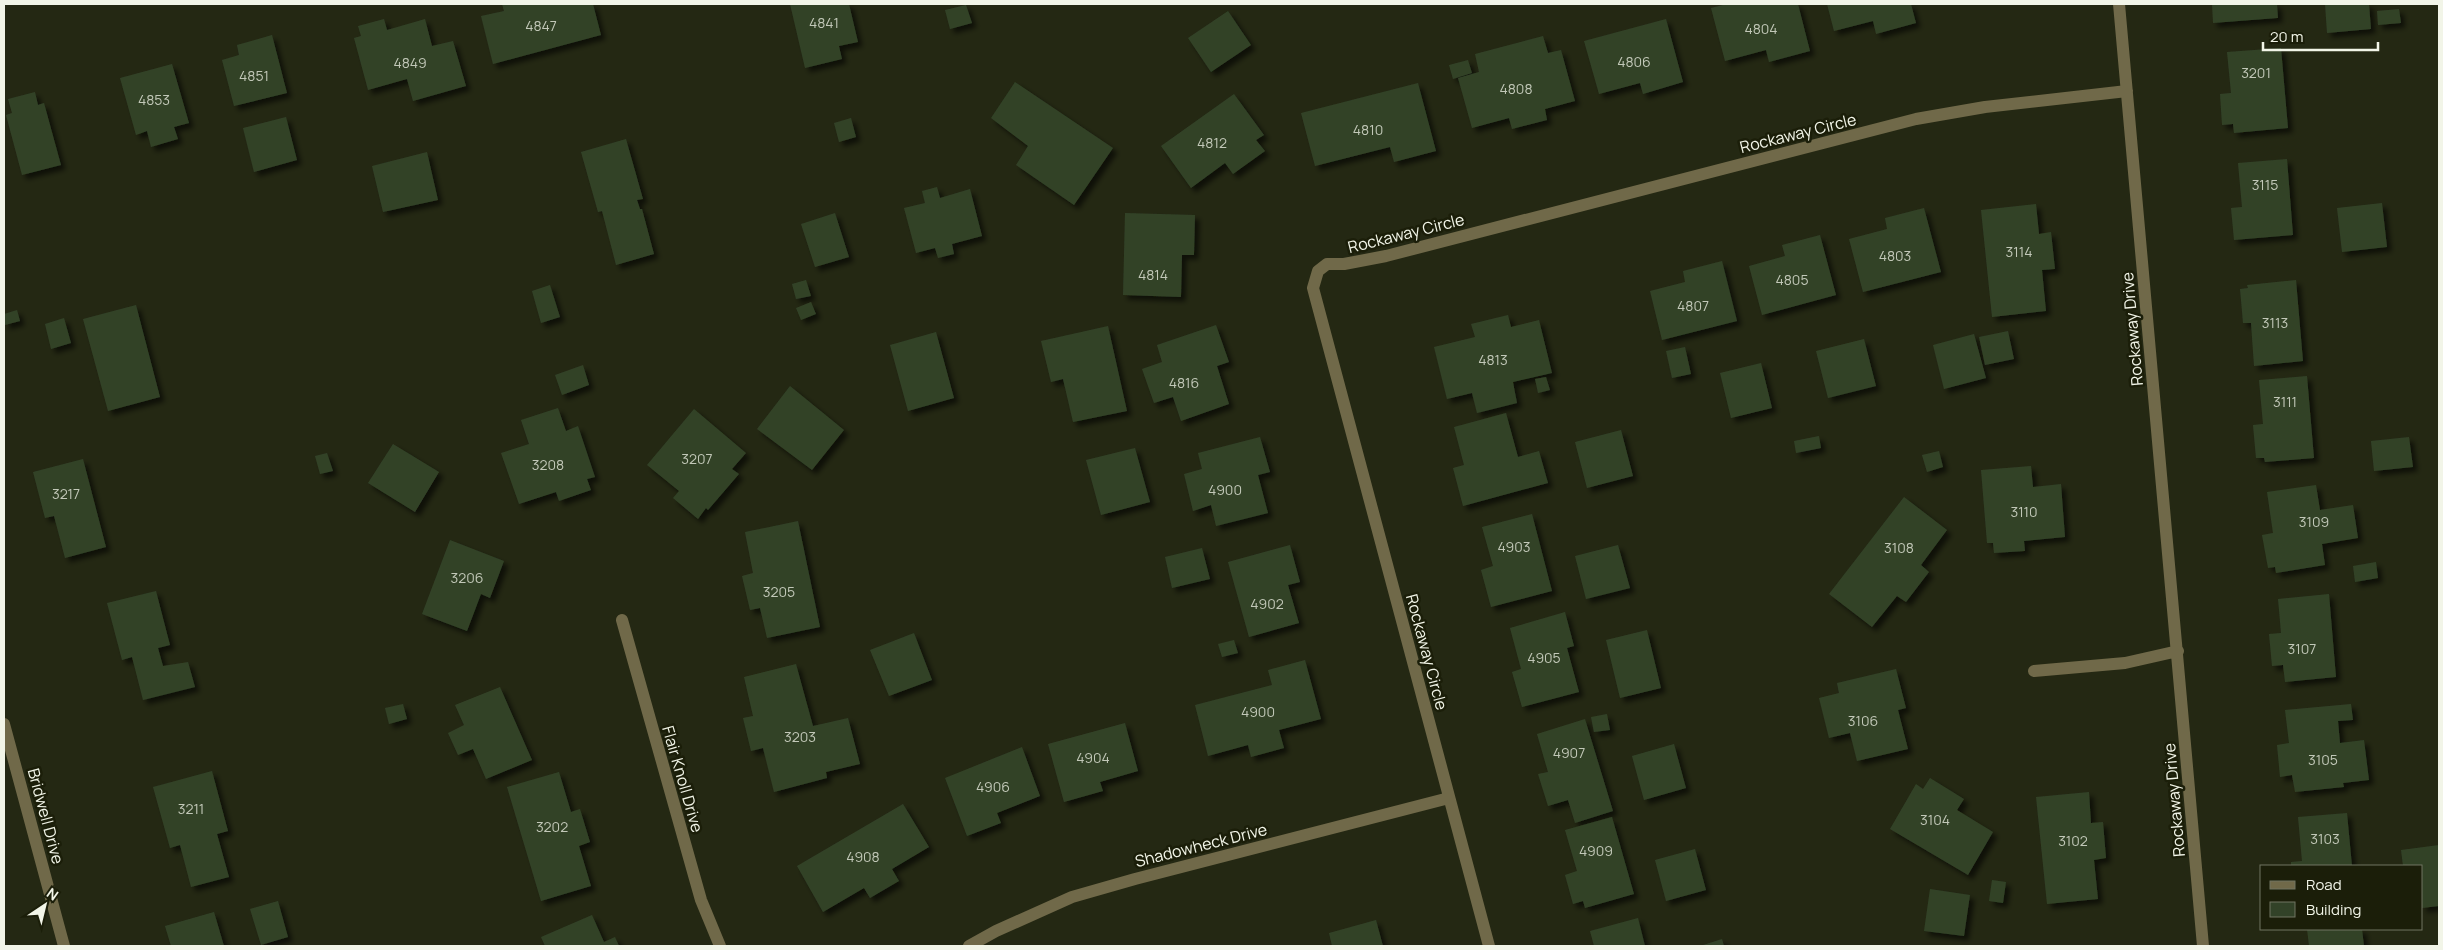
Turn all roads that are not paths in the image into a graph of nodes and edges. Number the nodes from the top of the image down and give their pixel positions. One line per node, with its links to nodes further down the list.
1 (2118, 4): 2 (street, Rockaway Drive)
2 (2127, 91): 4 (street, Rockaway Drive); 7 (street, Rockaway Circle)
3 (622, 620): 9 (street, Flair Knoll Drive)
4 (2178, 650): 5 (street); 12 (street, Rockaway Drive)
5 (2034, 671)
6 (4, 724): 8 (street, Bridwell Drive)
7 (1449, 798): 10 (street, Shadowheck Drive); 11 (street, Rockaway Circle)
8 (64, 946)
9 (720, 946)
10 (969, 946)
11 (1489, 946)
12 (2203, 946)

